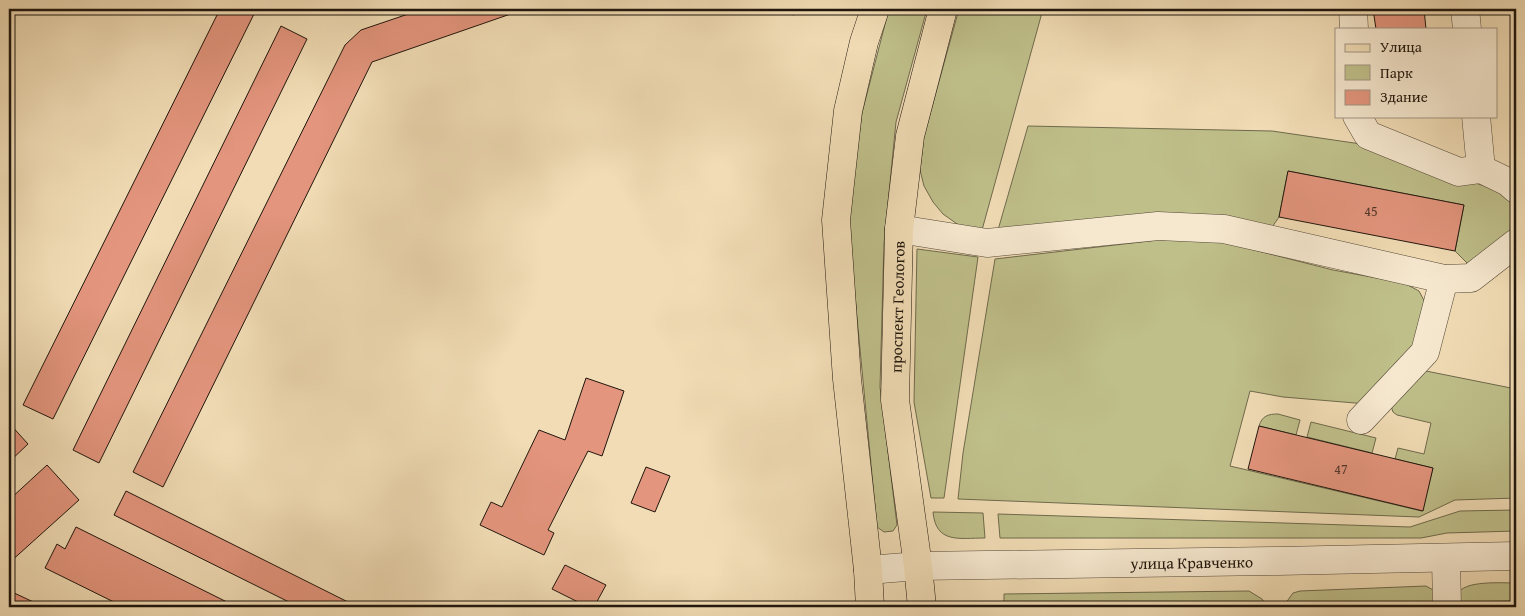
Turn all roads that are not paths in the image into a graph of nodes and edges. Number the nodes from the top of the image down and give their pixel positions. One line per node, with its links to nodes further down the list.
1 (875, 9): 18 (main road)
2 (943, 9): 11 (main road, проспект Геологов)
3 (1353, 9): 5 (street)
4 (1465, 9): 6 (street)
5 (1354, 28)
6 (1467, 28)
7 (1358, 118): 9 (street)
8 (1476, 118): 9 (street)
9 (1481, 169): 10 (street)
10 (1516, 189)
11 (899, 229): 13 (street); 17 (main road, проспект Геологов)
12 (1516, 243): 13 (street)
13 (1444, 279): 14 (street)
14 (1361, 420)
15 (1516, 556): 16 (street, улица Кравченко)
16 (1446, 558): 17 (street, улица Кравченко); 21 (street)
17 (918, 566): 18 (street, улица Кравченко); 20 (main road, проспект Геологов)
18 (868, 570): 19 (main road)
19 (870, 607)
20 (922, 607)
21 (1447, 607)

